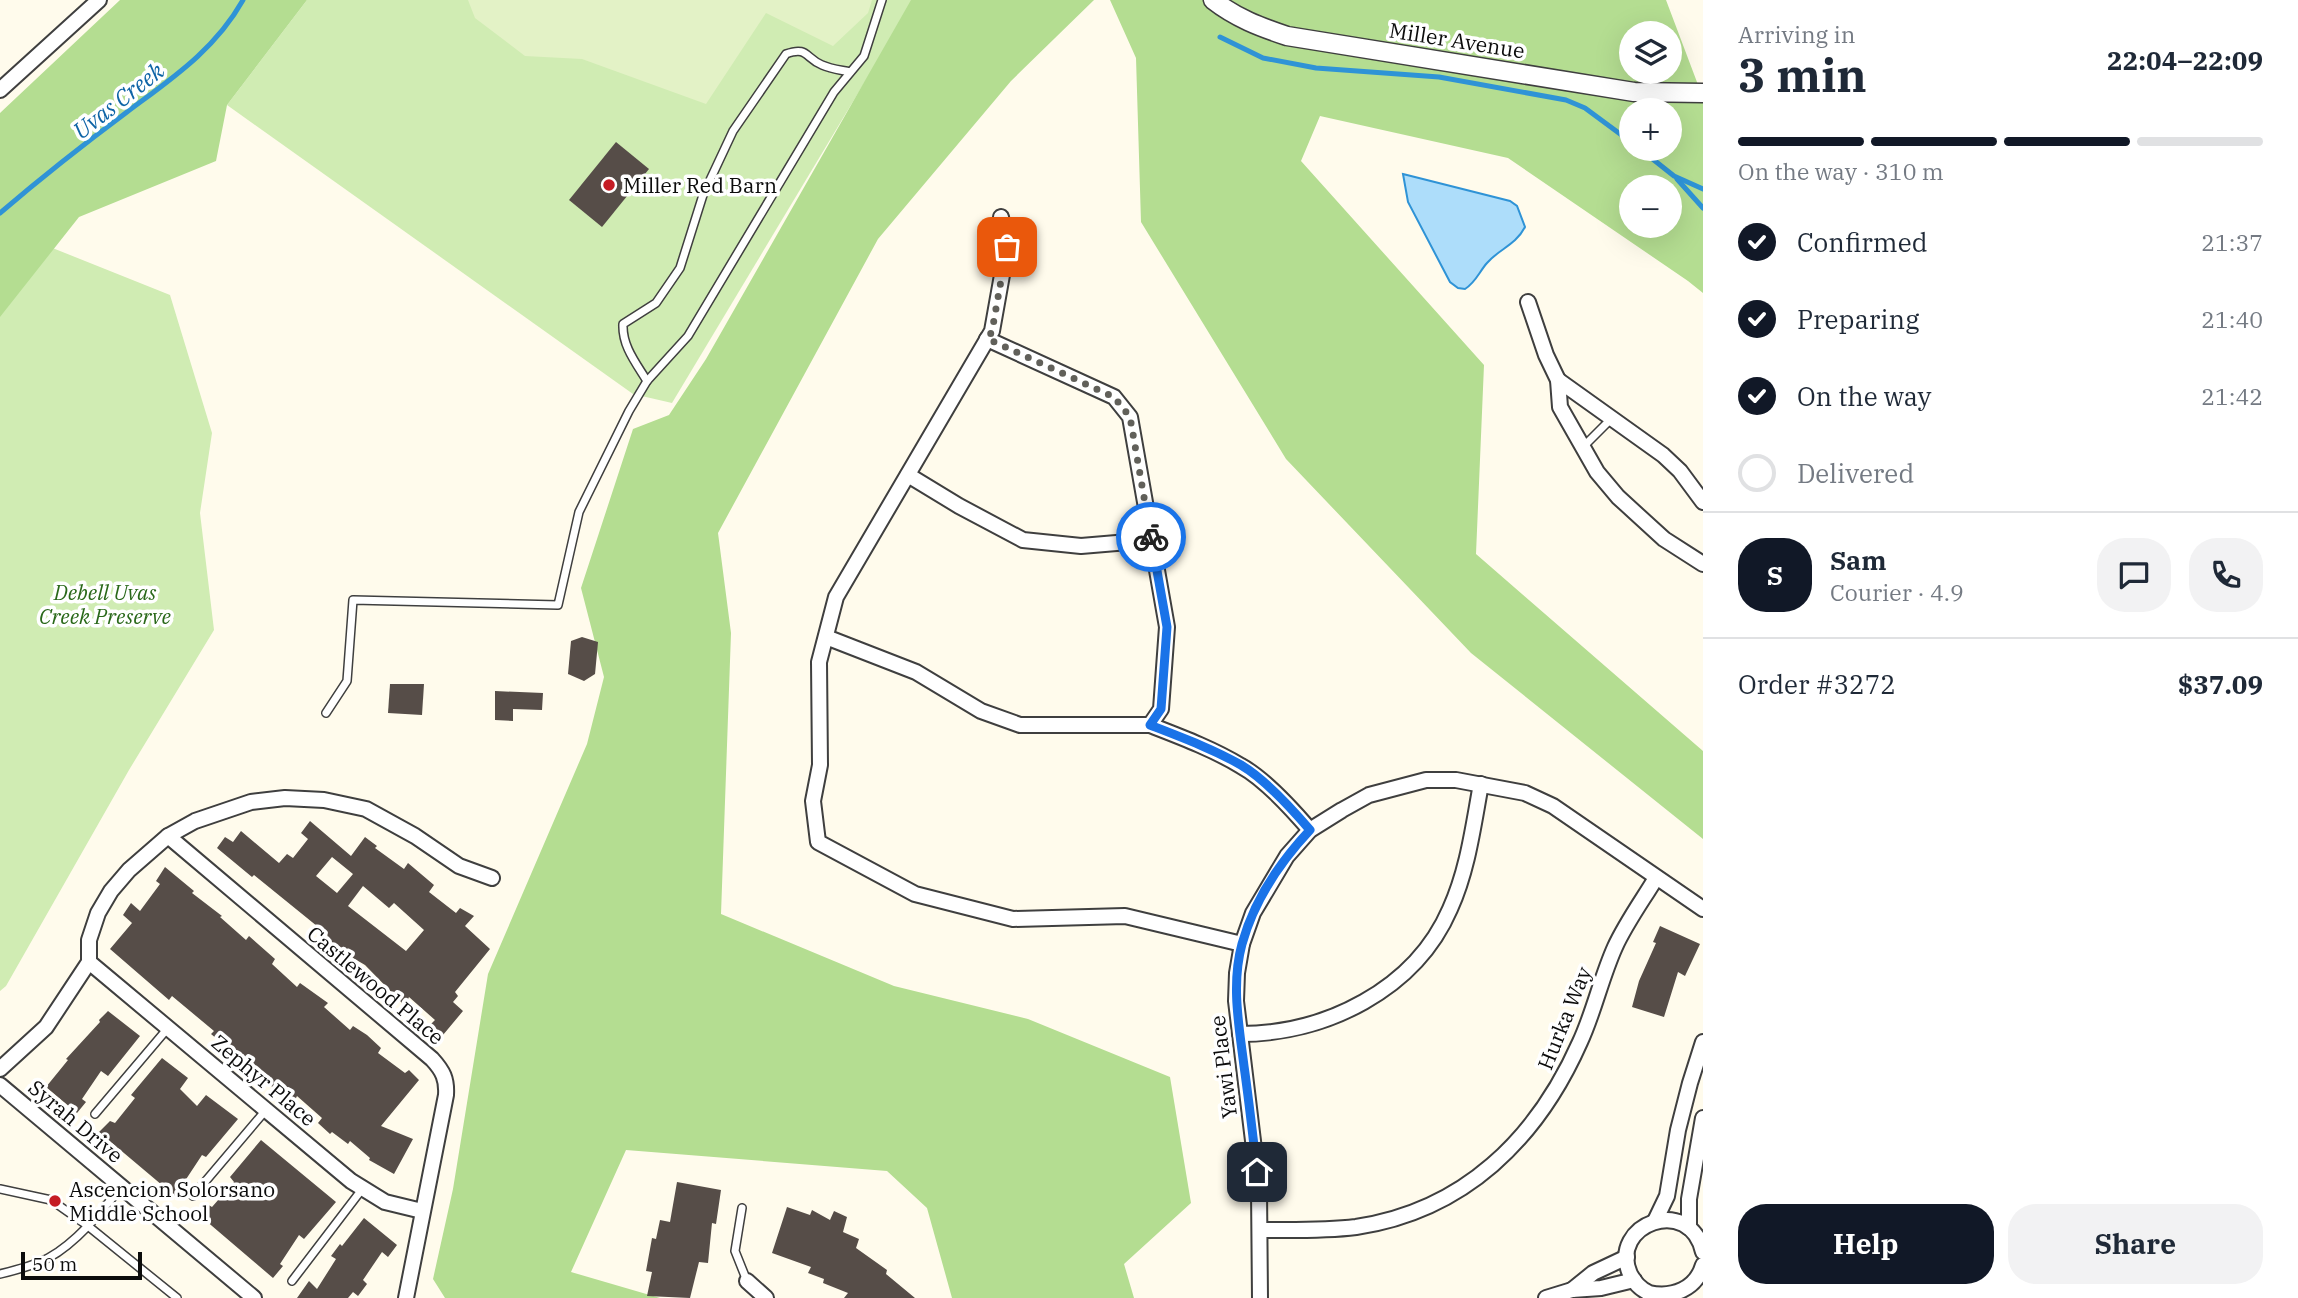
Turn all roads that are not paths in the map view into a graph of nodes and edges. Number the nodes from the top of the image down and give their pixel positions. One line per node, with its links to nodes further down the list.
1 (99, 0): 5 (street)
2 (882, 0): 4 (lane)
3 (1213, 0): 6 (street, Miller Avenue)
4 (850, 72): 11 (lane); 11 (lane)
5 (0, 90)
6 (1703, 93)
7 (1001, 217): 9 (street)
8 (1528, 302): 10 (street)
9 (988, 339): 14 (street); 16 (street)
10 (1558, 380): 12 (street); 13 (street)
11 (647, 381): 19 (lane)
12 (1611, 419): 13 (lane); 15 (street)
13 (1582, 448): 17 (street)
14 (908, 475): 16 (street); 18 (street)
15 (1703, 502)
16 (1152, 540): 20 (street)
17 (1703, 564)
18 (826, 637): 20 (street); 27 (street)
19 (326, 713)
20 (1150, 725): 22 (street)
21 (1481, 784): 22 (street, Yawi Place); 25 (street, Yawi Place); 30 (street)
22 (1310, 830): 27 (street, Yawi Place)
23 (168, 836): 24 (street); 28 (street); 42 (street, Castlewood Place)
24 (492, 878)
25 (1656, 878): 26 (street, Yawi Place); 46 (street, Hurka Way)
26 (1703, 909)
27 (1242, 944): 30 (street, Yawi Place)
28 (89, 962): 29 (street, Zephyr Place); 32 (street)
29 (168, 1028): 34 (street, Zephyr Place); 35 (lane)
30 (1240, 1034): 46 (street, Yawi Place)
31 (1703, 1042): 43 (street)
32 (0, 1069)
33 (0, 1084): 37 (street, Syrah Drive)
34 (266, 1110): 38 (street, Zephyr Place); 40 (lane)
35 (95, 1114)
36 (1703, 1118): 45 (street)
37 (122, 1187): 44 (lane); 58 (street, Syrah Drive)
38 (363, 1188): 42 (street, Zephyr Place); 52 (lane)
39 (0, 1189): 44 (lane)
40 (193, 1196)
41 (741, 1208): 53 (lane)
42 (422, 1211): 59 (street, Castlewood Place)
43 (1654, 1221): 45 (street); 48 (street)
44 (88, 1226): 50 (lane); 57 (lane)
45 (1689, 1228): 47 (street)
46 (1260, 1230): 61 (street, Yawi Place)
47 (1703, 1252)
48 (1626, 1257): 51 (street); 54 (street)
49 (1702, 1272): 55 (street)
50 (0, 1273)
51 (1634, 1280): 54 (street); 56 (street)
52 (292, 1281)
53 (747, 1281): 60 (street)
54 (1573, 1290): 62 (street)
55 (1690, 1293): 56 (street)
56 (1662, 1297)
57 (177, 1298)
58 (254, 1298)
59 (406, 1298)
60 (766, 1298)
61 (1259, 1298)
62 (1546, 1298)

